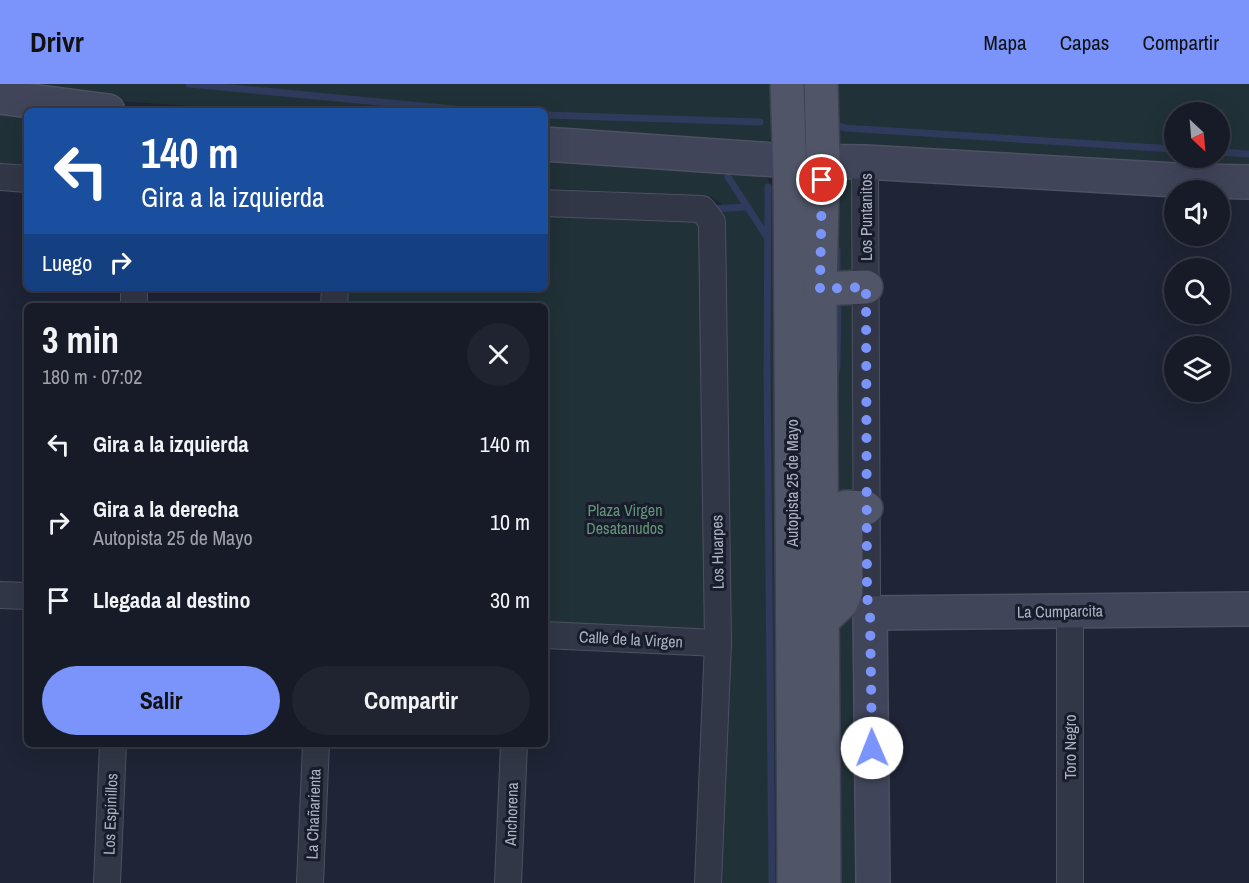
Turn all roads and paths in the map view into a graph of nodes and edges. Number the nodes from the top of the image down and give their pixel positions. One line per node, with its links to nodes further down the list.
1 (787, 84): 7 (main road, Autopista 25 de Mayo)
2 (821, 84): 6 (main road, Autopista 25 de Mayo)
3 (0, 97): 4 (street)
4 (85, 108)
5 (548, 144): 7 (street)
6 (823, 160): 7 (street); 8 (street); 14 (main road, Autopista 25 de Mayo)
7 (790, 161): 31 (main road, Autopista 25 de Mayo)
8 (865, 162): 11 (street); 13 (street, Los Puntanitos)
9 (0, 177): 10 (street)
10 (24, 179)
11 (1249, 182)
12 (548, 203): 23 (street, Los Huarpes)
13 (866, 287): 14 (main road); 15 (street, Los Puntanitos)
14 (820, 289): 21 (main road, Autopista 25 de Mayo)
15 (866, 508): 20 (street, Los Puntanitos); 21 (main road)
16 (0, 595): 17 (street)
17 (24, 596)
18 (1249, 609): 19 (street, La Cumparcita)
19 (1070, 611): 20 (street, La Cumparcita); 34 (street, Toro Negro)
20 (870, 613): 33 (street, Los Puntanitos)
21 (823, 620): 32 (main road, Autopista 25 de Mayo)
22 (548, 634): 23 (street, Calle de la Virgen)
23 (718, 643): 30 (street, Los Huarpes)
24 (113, 747): 27 (street, Los Espinillos)
25 (316, 747): 28 (street, La Chañarienta)
26 (514, 747): 29 (street, Anchorena)
27 (107, 883)
28 (310, 883)
29 (508, 883)
30 (708, 883)
31 (794, 883)
32 (824, 883)
33 (873, 883)
34 (1070, 883)

